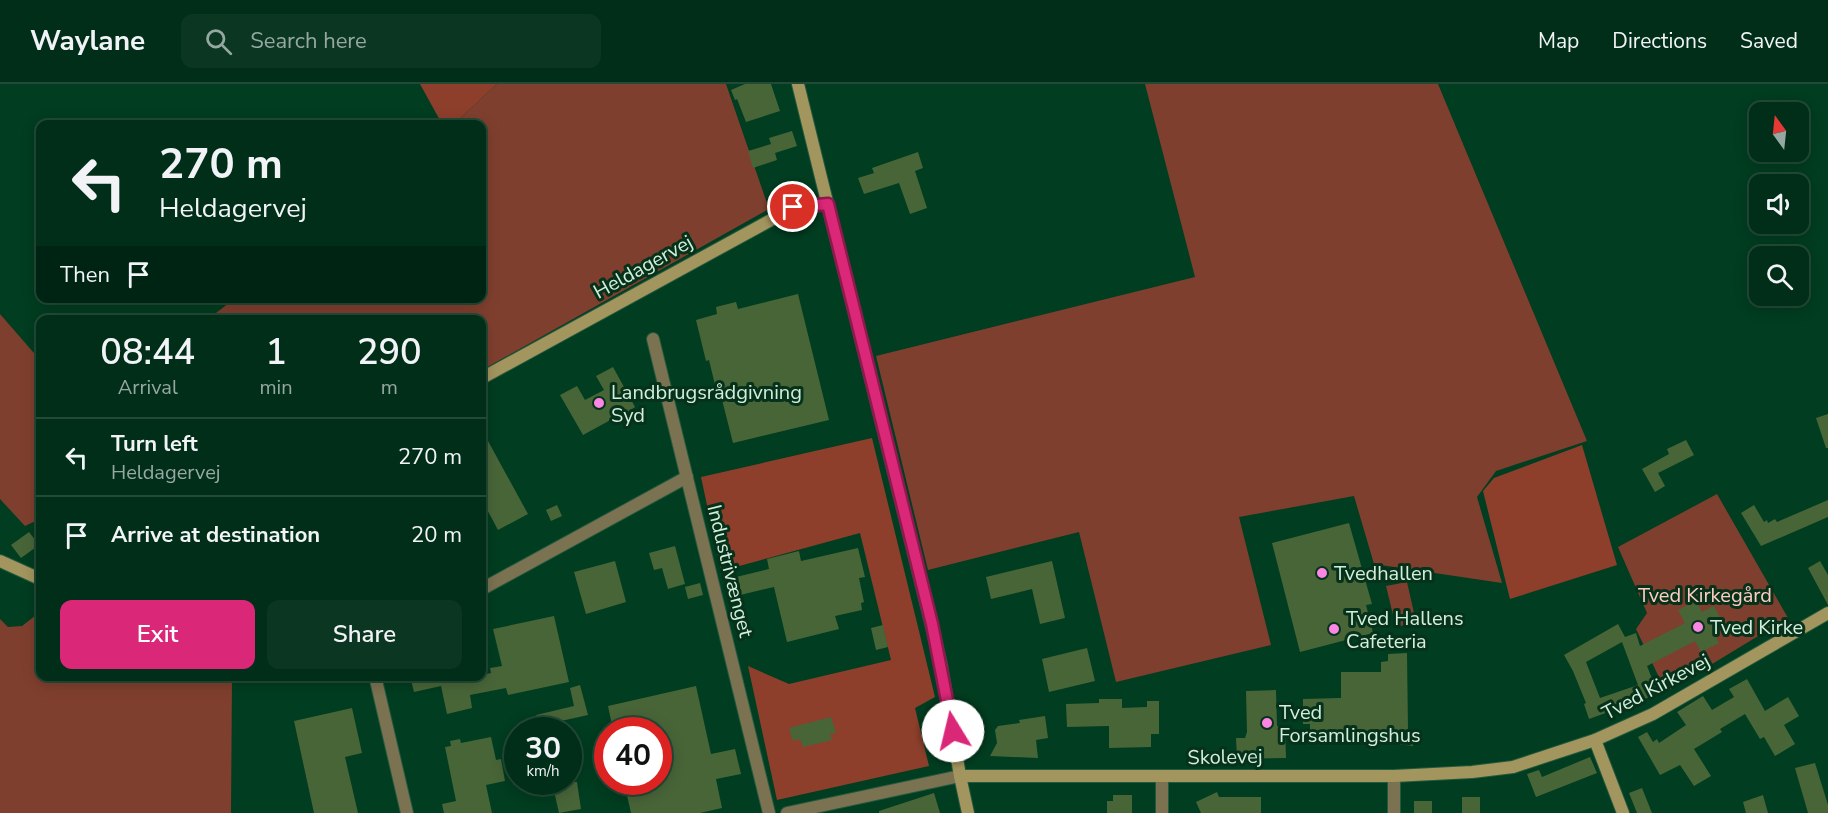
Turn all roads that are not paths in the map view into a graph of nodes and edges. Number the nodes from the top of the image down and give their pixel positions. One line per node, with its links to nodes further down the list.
1 (798, 84): 2 (street)
2 (828, 204): 4 (street, Heldagervej); 12 (street)
3 (653, 339): 5 (street, Industrivænget)
4 (486, 376)
5 (687, 477): 8 (street); 16 (street, Industrivænget)
6 (0, 561): 7 (street)
7 (36, 577)
8 (486, 587)
9 (1828, 613): 11 (street, Tved Kirkevej)
10 (376, 681): 15 (street)
11 (1595, 740): 14 (street, Skolevej); 21 (street)
12 (960, 776): 13 (street, Skolevej); 17 (street); 18 (street)
13 (1162, 776): 14 (street, Skolevej); 19 (street)
14 (1394, 776): 20 (street)
15 (407, 813)
16 (769, 813)
17 (787, 813)
18 (968, 813)
19 (1162, 813)
20 (1394, 813)
21 (1623, 813)

